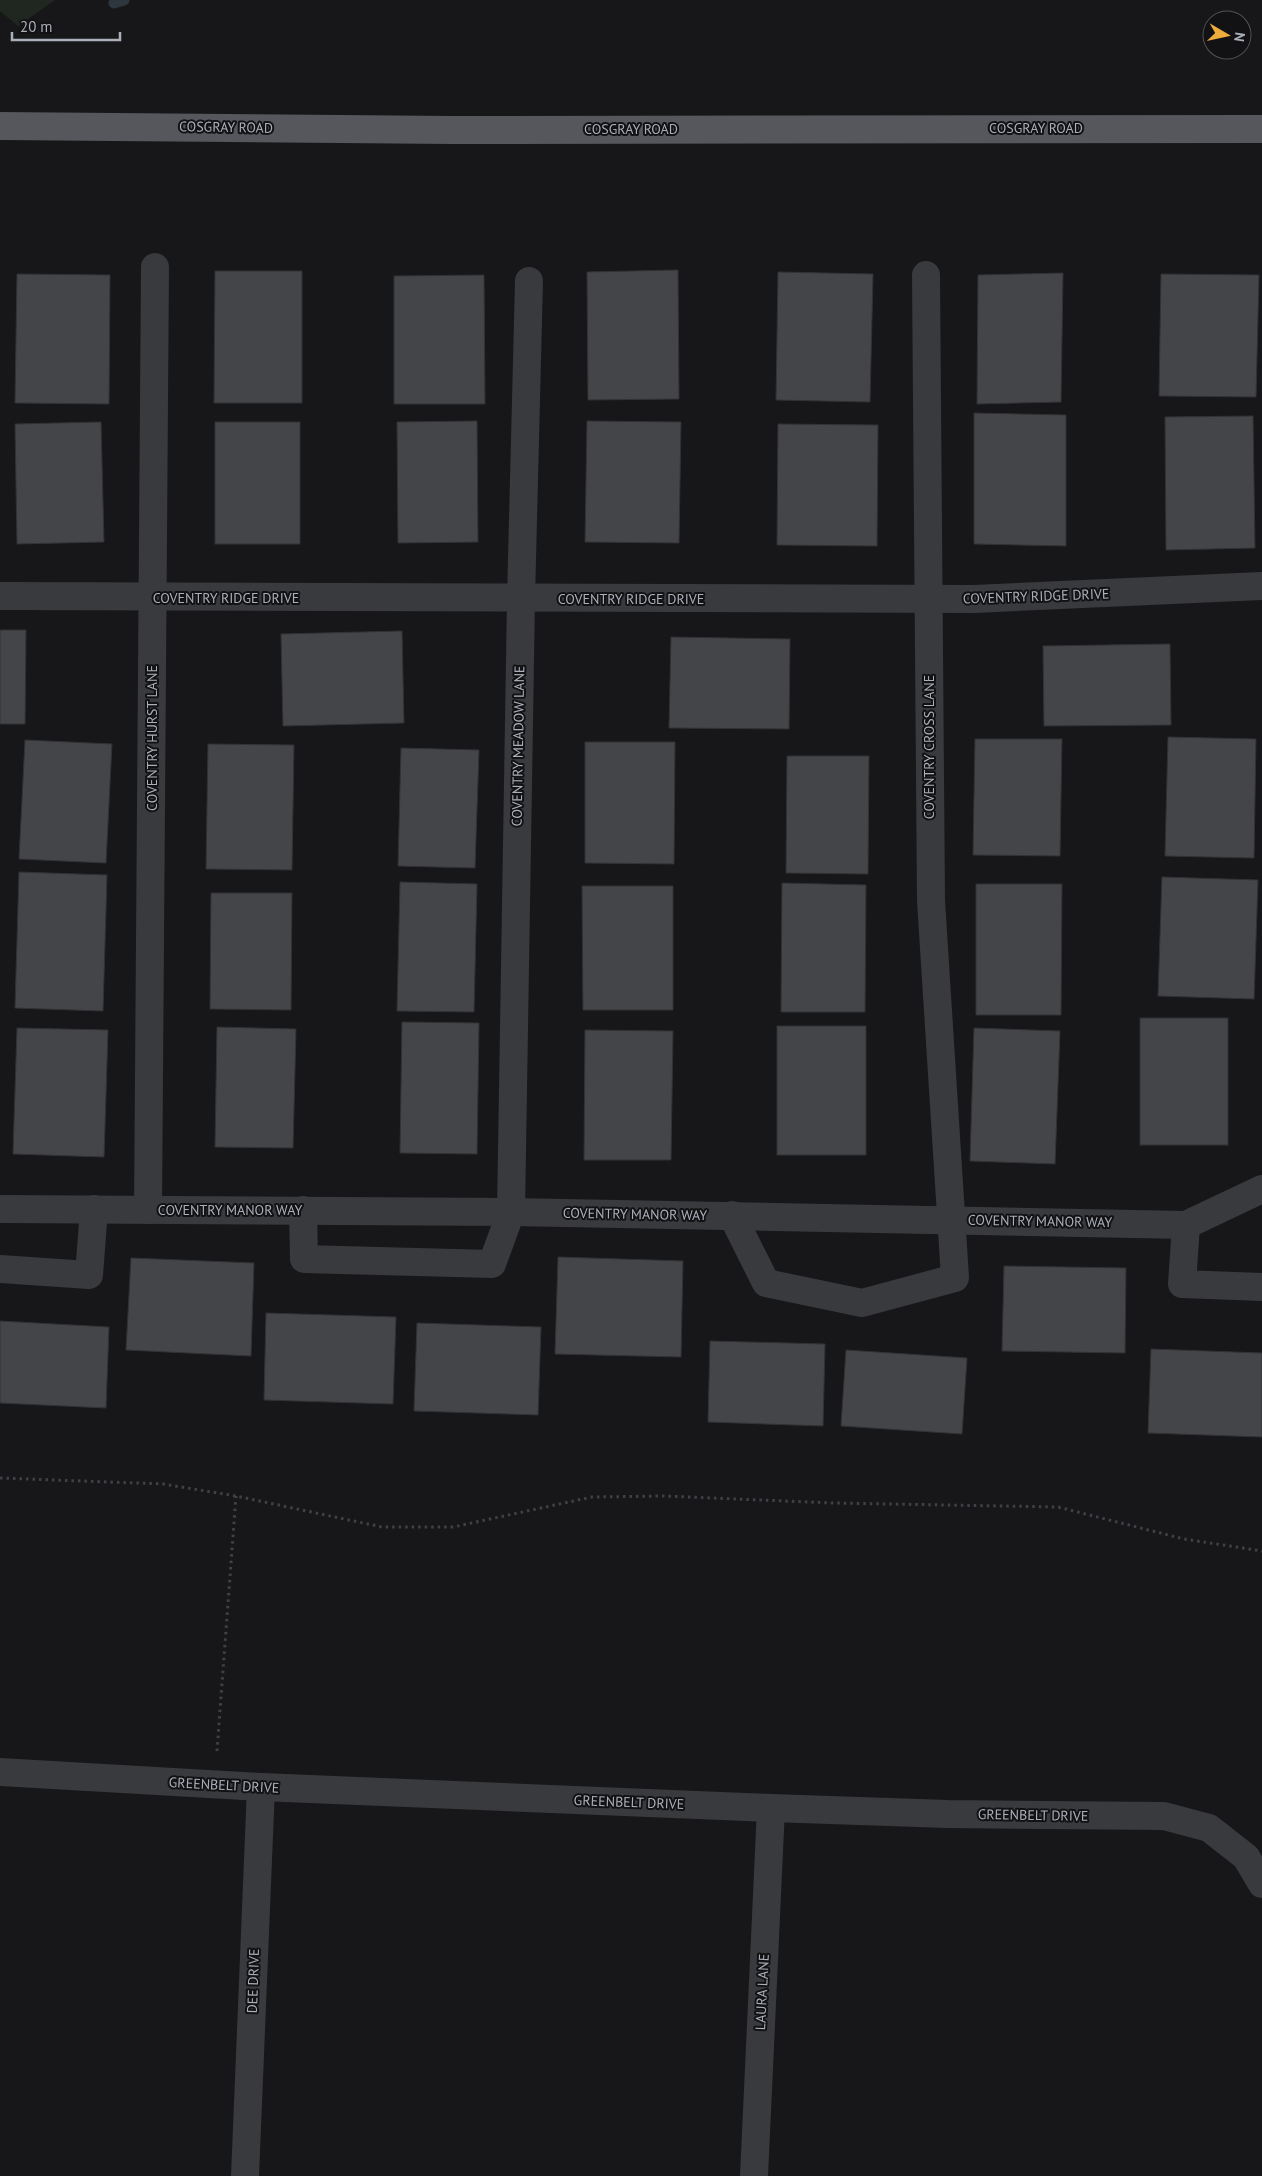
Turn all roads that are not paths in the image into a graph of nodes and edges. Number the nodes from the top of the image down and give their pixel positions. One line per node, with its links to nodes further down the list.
1 (0, 126): 2 (main road, COSGRAY ROAD)
2 (1262, 129)
3 (155, 267): 8 (street, COVENTRY HURST LANE)
4 (926, 275): 10 (street, COVENTRY CROSS LANE)
5 (529, 281): 9 (street, COVENTRY MEADOW LANE)
6 (1262, 586): 10 (street, COVENTRY RIDGE DRIVE)
7 (0, 596): 8 (street, COVENTRY RIDGE DRIVE)
8 (152, 598): 9 (street, COVENTRY RIDGE DRIVE); 14 (street, COVENTRY HURST LANE)
9 (520, 599): 10 (street, COVENTRY RIDGE DRIVE); 16 (street, COVENTRY MEADOW LANE)
10 (928, 599): 18 (street, COVENTRY CROSS LANE)
11 (1262, 1189): 19 (street, COVENTRY MANOR WAY)
12 (0, 1209): 13 (street, COVENTRY MANOR WAY)
13 (94, 1209): 14 (street, COVENTRY MANOR WAY); 20 (street)
14 (148, 1210): 15 (street, COVENTRY MANOR WAY)
15 (303, 1210): 16 (street, COVENTRY MANOR WAY); 16 (street)
16 (512, 1212): 17 (street, COVENTRY MANOR WAY)
17 (732, 1215): 18 (street, COVENTRY MANOR WAY); 18 (street, COVENTRY CROSS LANE)
18 (952, 1219): 19 (street, COVENTRY MANOR WAY)
19 (1186, 1225): 21 (street)
20 (0, 1269)
21 (1262, 1287)
22 (0, 1772): 23 (street, GREENBELT DRIVE)
23 (261, 1787): 24 (street, GREENBELT DRIVE); 26 (street, DEE DRIVE)
24 (771, 1808): 25 (street, GREENBELT DRIVE); 27 (street, LAURA LANE)
25 (1262, 1884)
26 (245, 2176)
27 (754, 2176)

